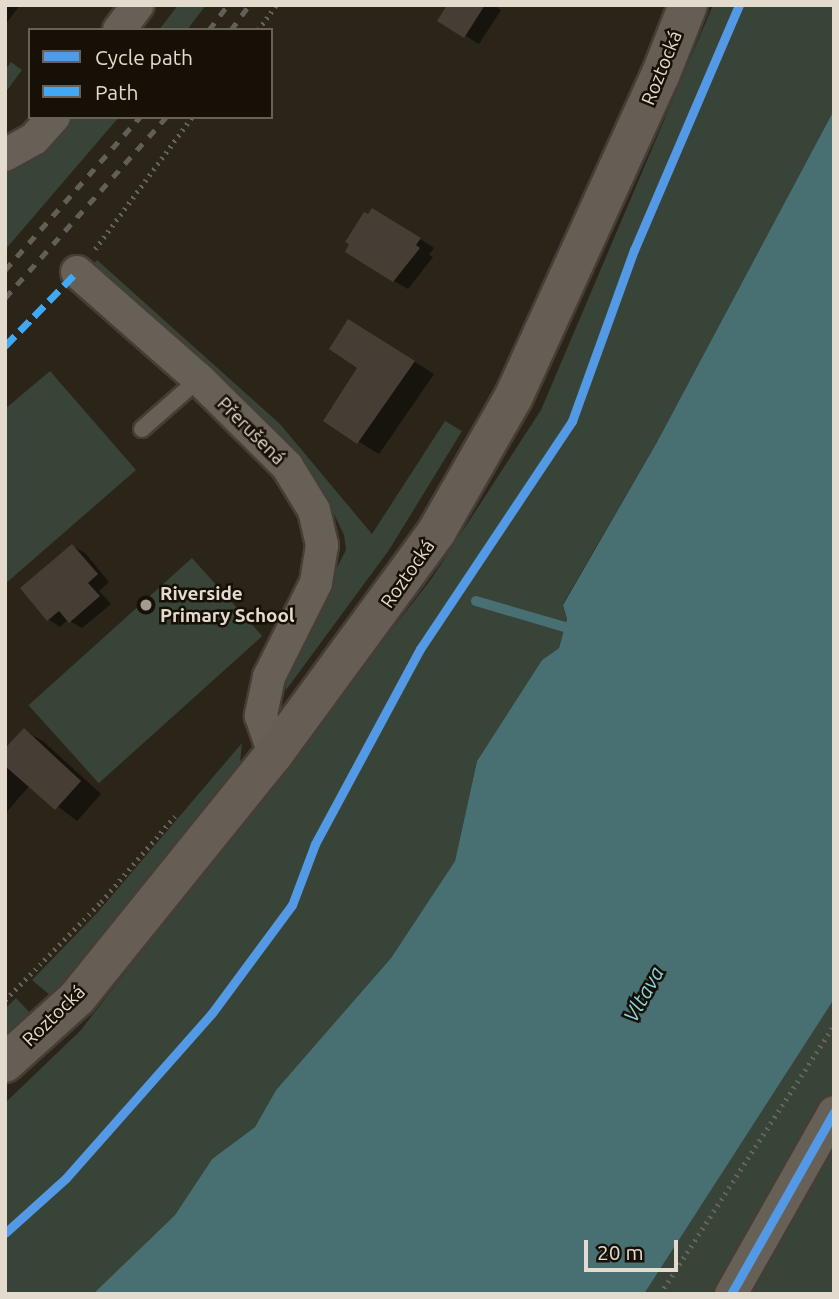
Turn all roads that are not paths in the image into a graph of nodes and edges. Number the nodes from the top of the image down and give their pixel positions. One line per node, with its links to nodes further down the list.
1 (138, 5): 3 (street)
2 (688, 5): 9 (main road, Roztocká)
3 (121, 28)
4 (52, 119): 5 (street)
5 (5, 155)
6 (77, 272): 7 (street, Přerušená)
7 (199, 379): 8 (lane); 9 (street, Přerušená)
8 (142, 429)
9 (274, 754): 10 (main road, Roztocká)
10 (5, 1063)
11 (834, 1112): 12 (street)
12 (731, 1294)

